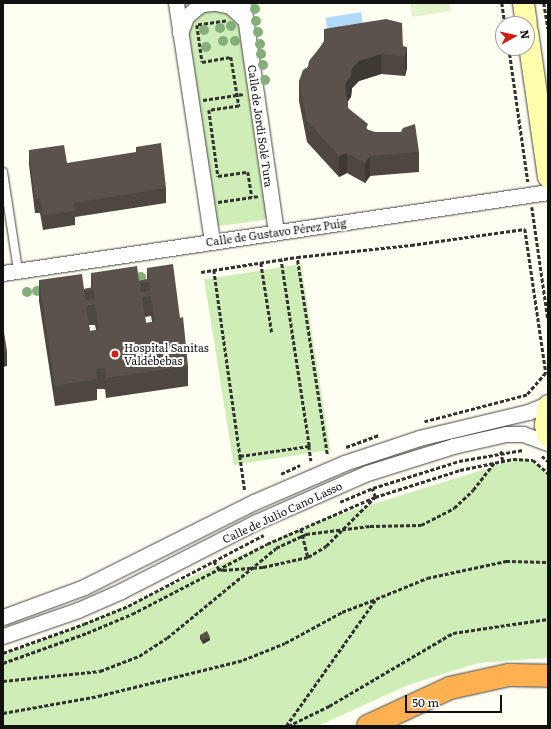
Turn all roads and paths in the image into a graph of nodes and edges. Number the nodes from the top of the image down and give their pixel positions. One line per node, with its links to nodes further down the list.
1 (176, 3): 13 (street)
2 (213, 3): 13 (street)
3 (216, 3): 11 (street)
4 (243, 3): 11 (street, Calle de Jordi Solé Tura)
5 (502, 3): 9 (path)
6 (523, 3): 10 (street)
7 (544, 3): 12 (path)
8 (227, 16): 16 (path)
9 (504, 16)
10 (525, 16)
11 (245, 20): 24 (street, Calle de Jordi Solé Tura)
12 (548, 29)
13 (180, 33): 25 (street)
14 (531, 56): 19 (street)
15 (247, 93): 16 (path)
16 (237, 95): 17 (path); 22 (path)
17 (199, 101)
18 (3, 172): 29 (lane)
19 (548, 176)
20 (548, 192): 24 (street, Calle de Gustavo Pérez Puig)
21 (264, 195): 22 (path)
22 (252, 197): 23 (path)
23 (212, 203)
24 (276, 232): 25 (street, Calle de Gustavo Pérez Puig)
25 (212, 242): 29 (street, Calle de Gustavo Pérez Puig)
26 (297, 257): 27 (path); 34 (path); 39 (path)
27 (281, 260): 28 (path); 37 (path)
28 (261, 263): 30 (path); 33 (path)
29 (18, 270): 32 (street, Calle de Gustavo Pérez Puig)
30 (214, 270): 31 (path); 40 (path)
31 (201, 272)
32 (3, 273)
33 (272, 333)
34 (546, 373)
35 (548, 405): 36 (street); 59 (street, Calle de Julio Cano Lasso)
36 (544, 444): 42 (path); 61 (street, Calle de Julio Cano Lasso)
37 (309, 446): 40 (path); 41 (path)
38 (529, 450): 45 (path)
39 (327, 454)
40 (240, 456): 46 (path)
41 (311, 461)
42 (548, 461)
43 (495, 462): 44 (path); 47 (path); 50 (path)
44 (548, 473)
45 (372, 488): 47 (path); 48 (path)
46 (245, 490)
47 (375, 497): 49 (path); 50 (path)
48 (338, 502)
49 (301, 529): 52 (path); 57 (path)
50 (345, 529): 52 (path); 53 (path)
51 (270, 532): 54 (path)
52 (304, 535): 53 (path); 56 (path)
53 (308, 557): 56 (path)
54 (214, 561): 57 (path); 62 (path)
55 (548, 562): 58 (path)
56 (253, 566): 57 (path); 65 (path)
57 (219, 569): 63 (path)
58 (376, 599): 66 (path); 67 (path)
59 (3, 617)
60 (548, 619): 67 (path)
61 (3, 636)
62 (3, 653)
63 (3, 663)
64 (544, 676): 68 (highway); 69 (highway)
65 (3, 681)
66 (3, 713)
67 (287, 726)
68 (368, 726)
69 (393, 726)

